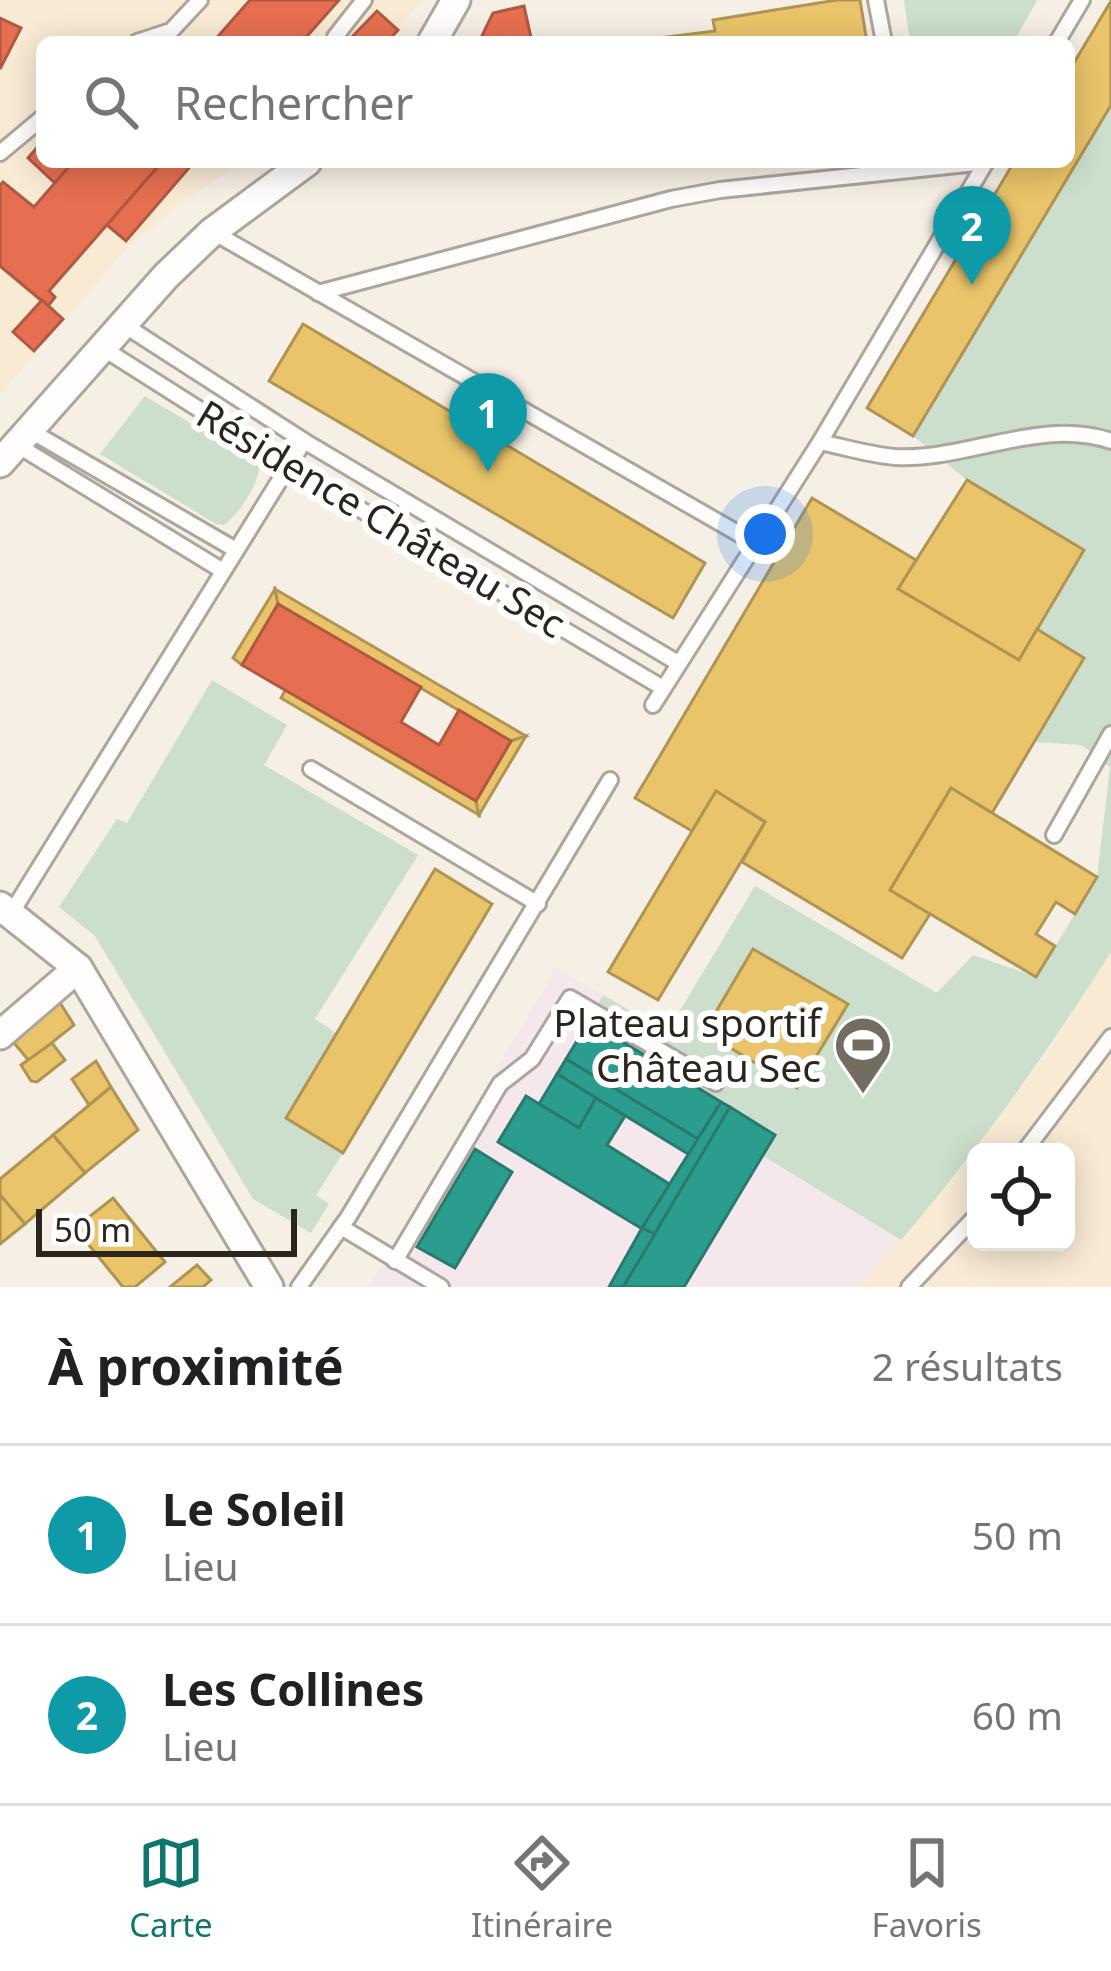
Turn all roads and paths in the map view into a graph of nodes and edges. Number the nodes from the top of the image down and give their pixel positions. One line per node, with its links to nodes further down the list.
1 (200, 0): 6 (lane)
2 (364, 0): 7 (lane)
3 (456, 0): 8 (street)
4 (876, 0): 9 (lane)
5 (1082, 0): 10 (lane)
6 (156, 36)
7 (336, 36)
8 (435, 36)
9 (883, 36)
10 (1061, 36)
11 (36, 123): 12 (lane)
12 (0, 153)
13 (299, 168): 16 (street)
14 (924, 168): 17 (lane)
15 (982, 168): 22 (lane)
16 (212, 232): 17 (lane); 18 (street)
17 (318, 293): 25 (lane)
18 (121, 323): 19 (street); 20 (lane, Résidence Château Sec)
19 (101, 347): 23 (street); 24 (lane, Résidence Château Sec)
20 (304, 441): 24 (lane); 28 (lane, Résidence Château Sec)
21 (1111, 441): 22 (lane)
22 (820, 442): 25 (lane)
23 (15, 446): 26 (lane); 27 (lane)
24 (289, 466): 26 (lane); 29 (lane, Résidence Château Sec)
25 (755, 543): 28 (lane)
26 (236, 550): 27 (lane)
27 (223, 571): 36 (lane)
28 (678, 663): 29 (lane)
29 (663, 688): 30 (lane)
30 (653, 705)
31 (1111, 734): 34 (lane)
32 (311, 769): 35 (lane)
33 (610, 780): 35 (lane)
34 (1054, 836)
35 (538, 904): 43 (lane)
36 (4, 906): 37 (street)
37 (78, 968): 38 (street); 45 (street)
38 (0, 1035)
39 (1111, 1037): 41 (lane)
40 (716, 1083): 44 (lane)
41 (1031, 1143)
42 (967, 1226): 48 (lane)
43 (340, 1227): 44 (lane); 46 (lane)
44 (395, 1261): 47 (lane)
45 (269, 1287)
46 (299, 1287)
47 (441, 1287)
48 (909, 1287)

